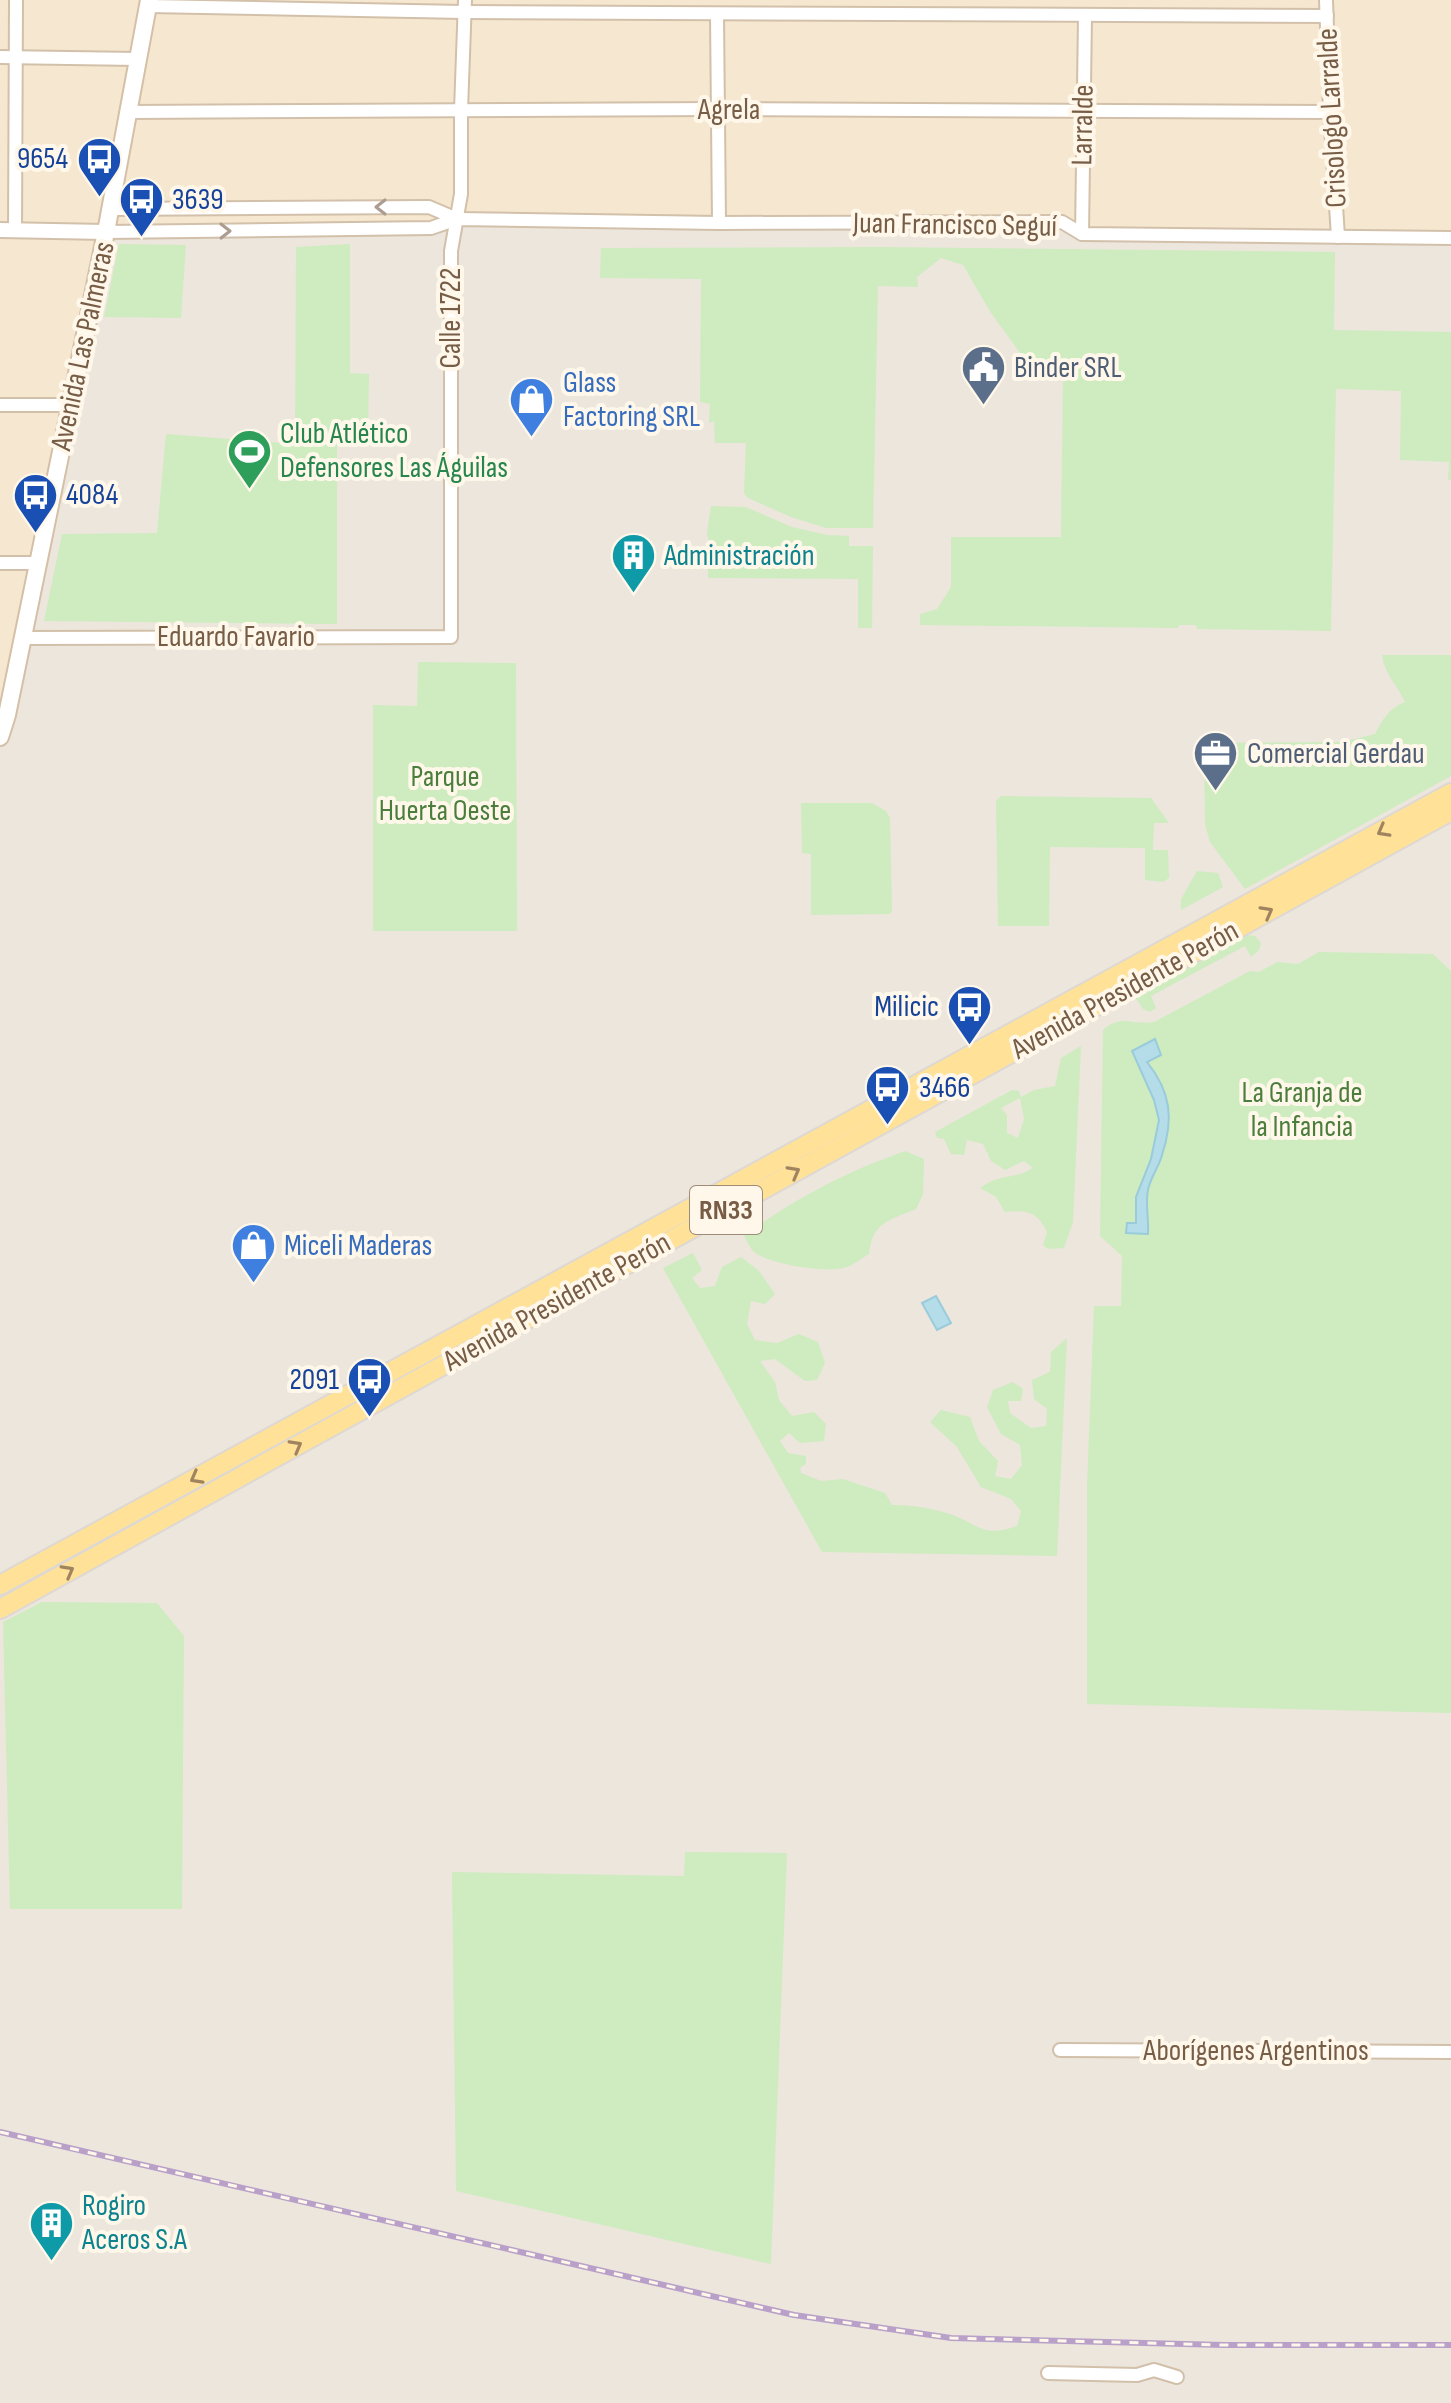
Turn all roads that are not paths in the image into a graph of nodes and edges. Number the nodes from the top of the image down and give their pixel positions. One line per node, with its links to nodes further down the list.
1 (16, 0): 10 (street)
2 (1326, 0): 8 (street, Crisologo Larralde)
3 (149, 3): 4 (street); 11 (main road, Avenida Las Palmeras)
4 (465, 6): 6 (street); 13 (street, Calle 1722)
5 (817, 6): 6 (street); 7 (street)
6 (717, 14): 12 (street)
7 (1085, 15): 8 (street); 14 (street, Larralde)
8 (1327, 16): 16 (street, Crisologo Larralde)
9 (0, 57): 10 (street)
10 (16, 58): 11 (street); 20 (street)
11 (138, 59): 15 (main road, Avenida Las Palmeras)
12 (719, 109): 13 (street, Agrela); 14 (street, Agrela); 19 (street)
13 (461, 110): 15 (street, Agrela); 18 (street, Calle 1722)
14 (1084, 111): 16 (street, Agrela); 22 (street, Larralde)
15 (129, 112): 17 (main road, Avenida Las Palmeras)
16 (1330, 112): 23 (street, Crisologo Larralde)
17 (111, 209): 18 (street, one-way to 17); 21 (main road, Avenida Las Palmeras)
18 (457, 219): 19 (street, Juan Francisco Seguí); 21 (street, one-way to 18); 29 (street, Calle 1722)
19 (719, 223): 22 (street, Juan Francisco Seguí)
20 (7, 230): 21 (street)
21 (106, 232): 26 (main road, Avenida Las Palmeras)
22 (1082, 234): 23 (street, Juan Francisco Seguí)
23 (1338, 237): 24 (street, Juan Francisco Seguí)
24 (1451, 238)
25 (0, 405): 26 (street)
26 (71, 405): 28 (main road, Avenida Las Palmeras)
27 (0, 563): 28 (street)
28 (38, 563): 30 (main road, Avenida Las Palmeras)
29 (451, 637): 30 (street, Eduardo Favario)
30 (22, 638): 31 (main road, Avenida Las Palmeras)
31 (3, 715): 32 (main road, Avenida Las Palmeras)
32 (0, 737)
33 (1451, 793): 35 (main road, Avenida Presidente Perón / RN33, one-way to 35)
34 (1451, 811): 36 (main road, Avenida Presidente Perón / RN33, one-way to 34)
35 (0, 1585)
36 (0, 1609)
37 (1060, 2050): 38 (street, Aborígenes Argentinos)
38 (1451, 2052)
39 (1048, 2373): 40 (street)
40 (1177, 2377)

